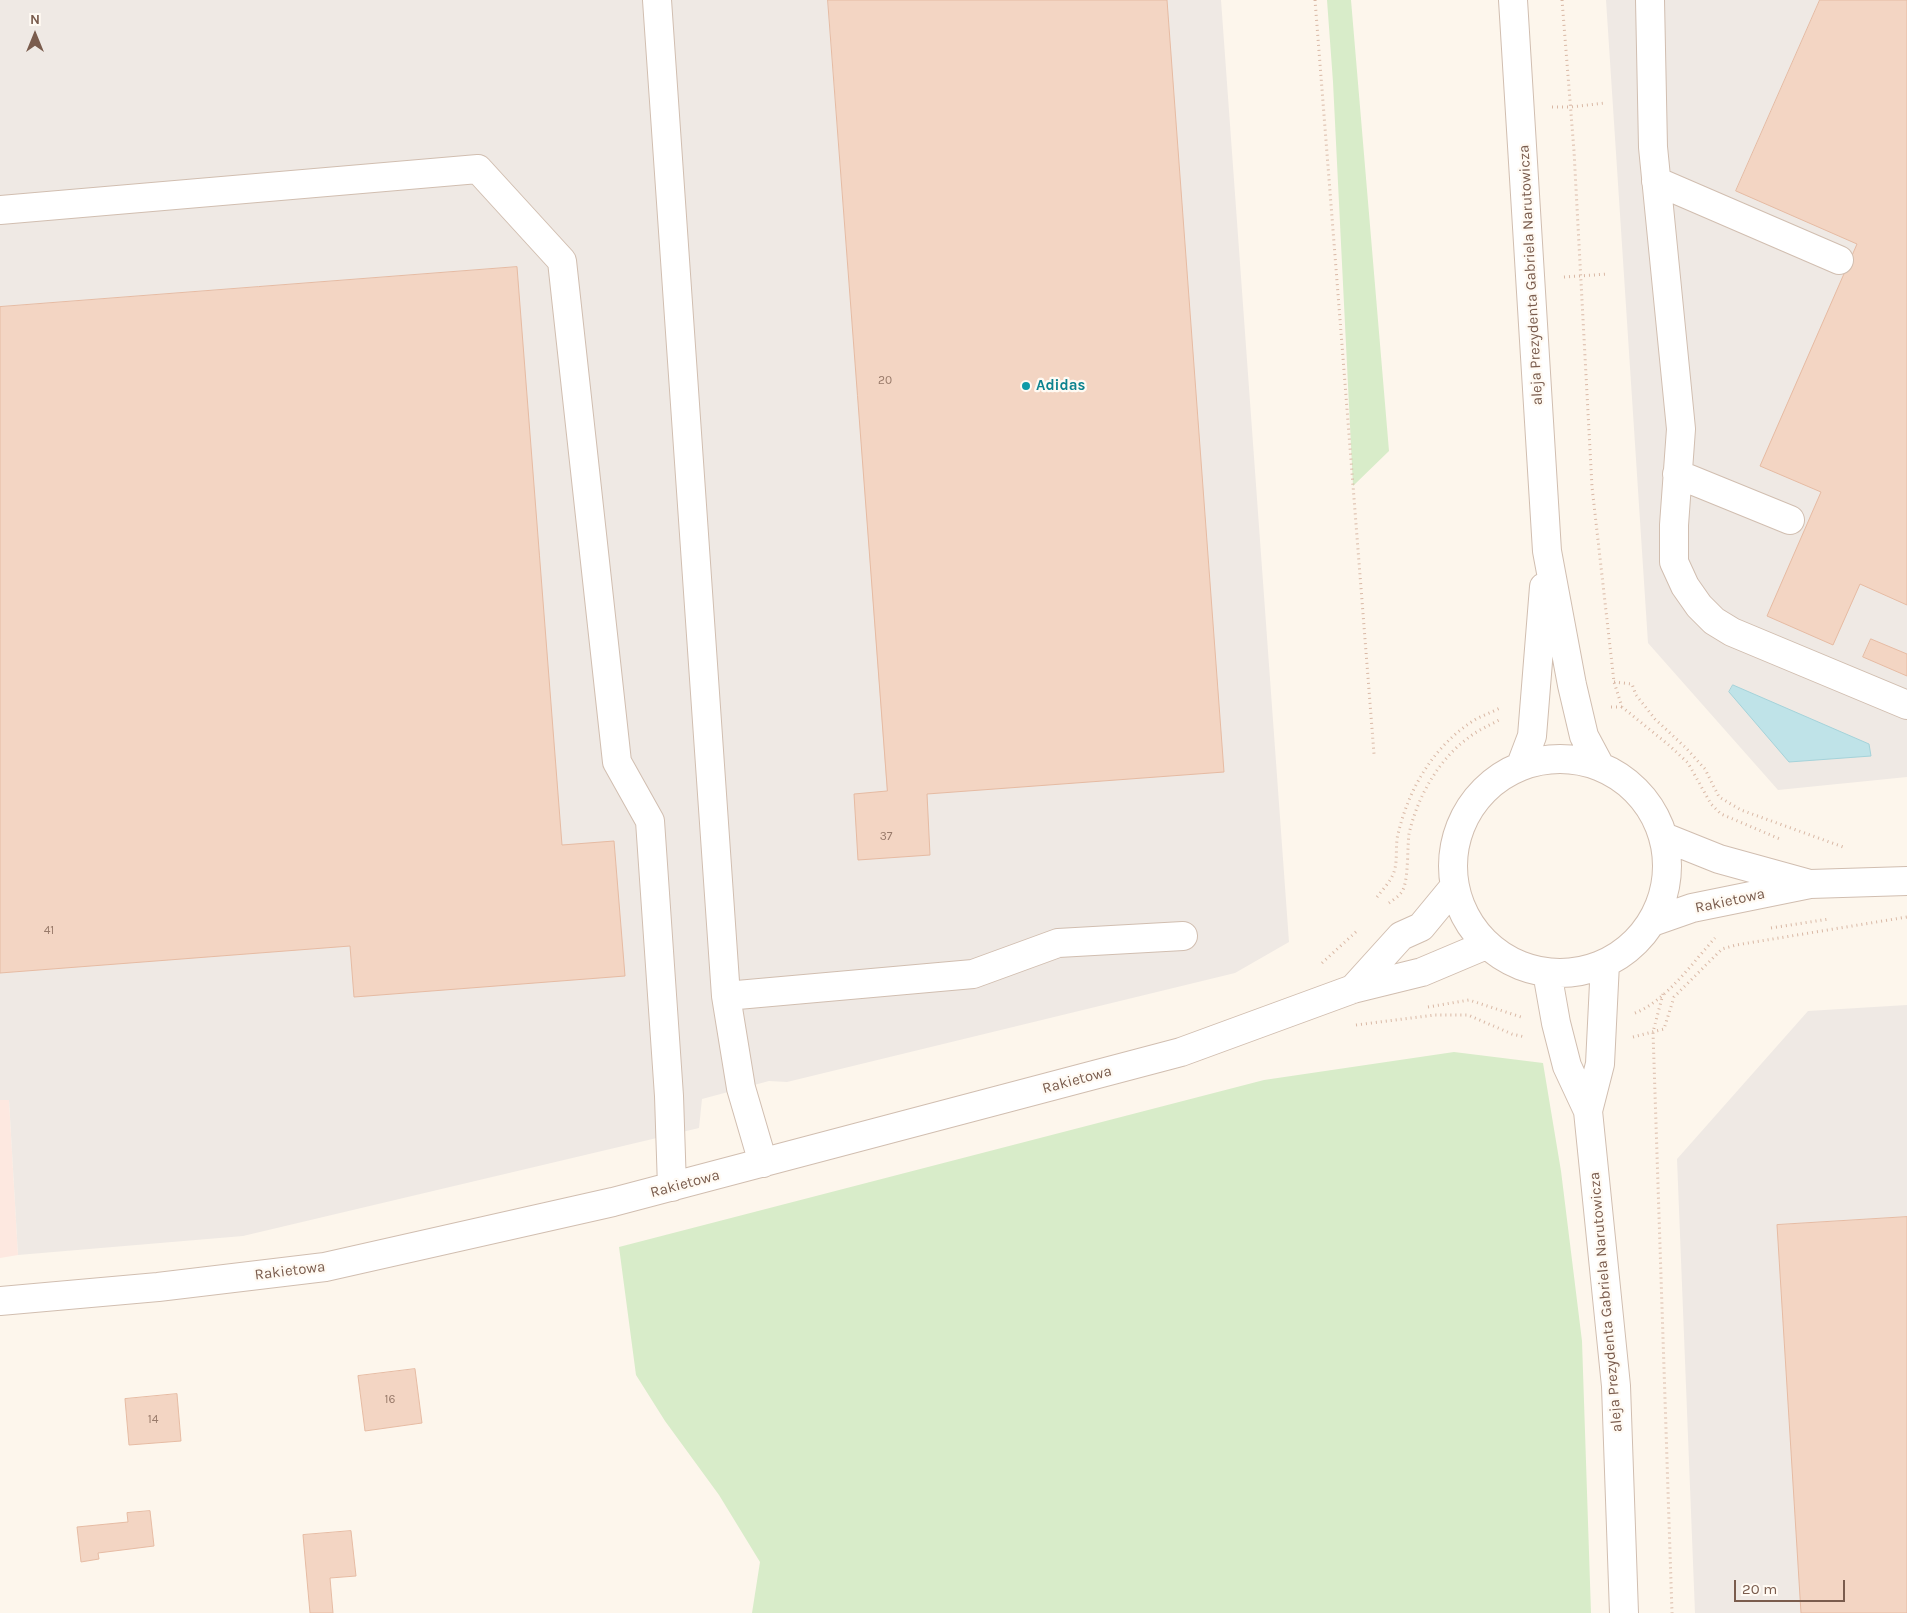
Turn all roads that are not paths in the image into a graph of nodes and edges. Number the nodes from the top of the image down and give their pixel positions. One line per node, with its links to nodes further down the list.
1 (657, 0): 23 (street)
2 (1513, 0): 9 (street, aleja Prezydenta Gabriela Narutowicza)
3 (1650, 0): 4 (street)
4 (1656, 181): 6 (street); 7 (street)
5 (0, 210): 26 (street)
6 (1840, 260)
7 (1678, 474): 8 (street); 10 (street)
8 (1790, 520)
9 (1547, 551): 11 (street, aleja Prezydenta Gabriela Narutowicza); 12 (street, aleja Prezydenta Gabriela Narutowicza)
10 (1907, 705)
11 (1521, 765): 12 (street); 16 (street)
12 (1600, 766): 13 (street)
13 (1664, 837): 15 (street, Rakietowa); 17 (street)
14 (1907, 881): 15 (street, Rakietowa)
15 (1810, 884): 17 (street, Rakietowa)
16 (1454, 887): 19 (street); 22 (street, Rakietowa)
17 (1652, 922): 20 (street)
18 (1183, 936): 23 (street)
19 (1486, 945): 21 (street); 22 (street, Rakietowa)
20 (1605, 963): 21 (street); 24 (street, aleja Prezydenta Gabriela Narutowicza)
21 (1547, 972): 24 (street, aleja Prezydenta Gabriela Narutowicza)
22 (1353, 989): 25 (street, Rakietowa)
23 (726, 996): 25 (street)
24 (1588, 1111): 28 (street, aleja Prezydenta Gabriela Narutowicza)
25 (763, 1163): 26 (street, Rakietowa)
26 (672, 1187): 27 (street, Rakietowa)
27 (0, 1300)
28 (1624, 1613)

